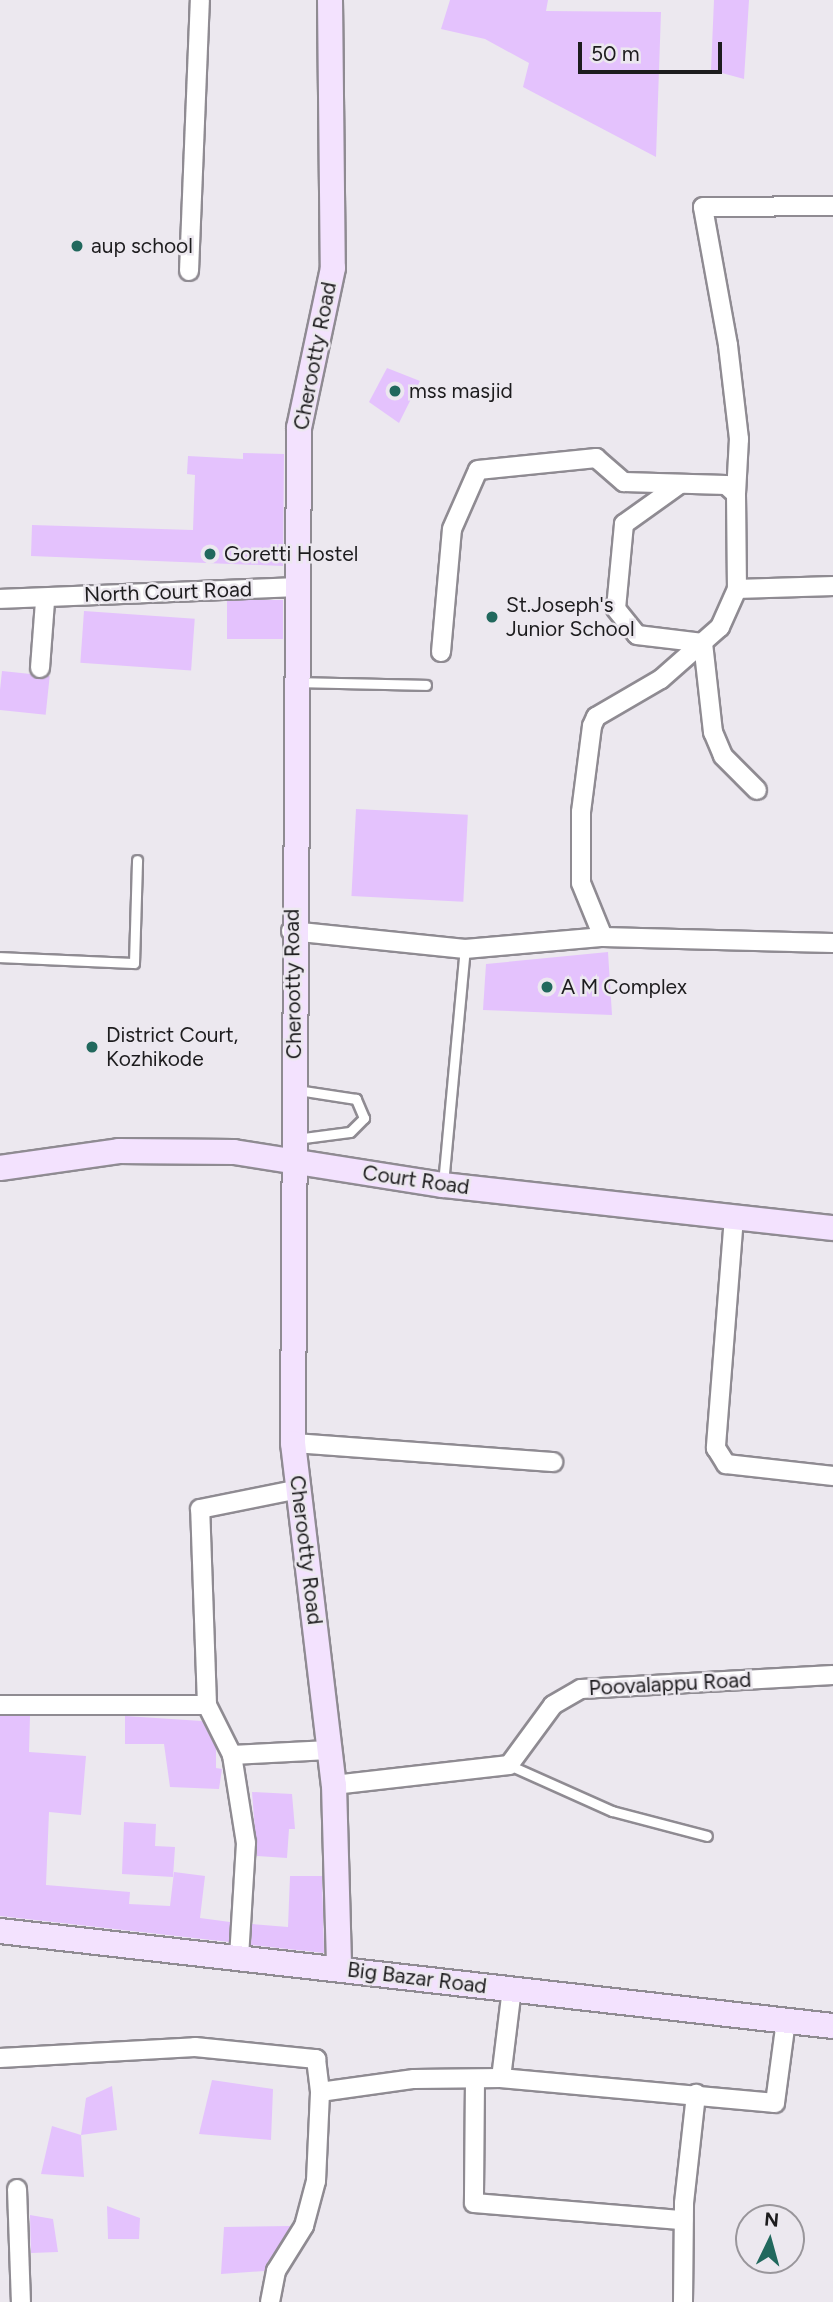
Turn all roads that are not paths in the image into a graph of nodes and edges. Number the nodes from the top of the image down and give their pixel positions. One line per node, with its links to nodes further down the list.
1 (200, 0): 4 (street)
2 (330, 0): 8 (main road, Cherootty Road)
3 (833, 206): 6 (street)
4 (189, 271)
5 (680, 484): 6 (street); 12 (street); 13 (street)
6 (736, 494): 9 (street)
7 (833, 586): 9 (street)
8 (296, 587): 11 (street, North Court Road); 15 (main road, Cherootty Road)
9 (737, 589): 12 (street)
10 (0, 599): 11 (street, North Court Road)
11 (45, 602): 14 (street)
12 (703, 643): 17 (street); 20 (street)
13 (441, 652)
14 (40, 668)
15 (296, 682): 16 (lane); 19 (main road, Cherootty Road)
16 (426, 685)
17 (757, 790)
18 (137, 860): 23 (lane)
19 (291, 931): 22 (street); 24 (main road, Cherootty Road)
20 (603, 937): 21 (street); 22 (street)
21 (833, 943)
22 (465, 949): 27 (lane)
23 (0, 957)
24 (295, 1089): 25 (main road, Cherootty Road); 25 (lane)
25 (297, 1151): 26 (main road, Court Road); 27 (main road, Court Road); 30 (main road, Cherootty Road)
26 (0, 1168)
27 (443, 1185): 28 (main road, Court Road)
28 (734, 1217): 29 (main road, Court Road); 32 (street)
29 (833, 1228)
30 (293, 1443): 31 (street); 33 (main road, Cherootty Road)
31 (553, 1462)
32 (833, 1476)
33 (299, 1489): 36 (street); 37 (main road, Cherootty Road)
34 (833, 1675): 39 (street, Poovalappu Road)
35 (0, 1705): 36 (street)
36 (207, 1705): 38 (street)
37 (329, 1750): 38 (street); 40 (main road, Cherootty Road)
38 (232, 1755): 43 (street)
39 (509, 1765): 40 (street); 41 (lane)
40 (334, 1785): 44 (main road, Cherootty Road)
41 (707, 1836)
42 (0, 1931): 43 (main road, Big Bazar Road)
43 (239, 1958): 44 (main road, Big Bazar Road)
44 (339, 1969): 45 (main road, Big Bazar Road)
45 (512, 1989): 46 (main road, Big Bazar Road); 49 (street)
46 (786, 2021): 47 (main road, Big Bazar Road); 52 (street)
47 (833, 2026)
48 (0, 2059): 51 (street)
49 (501, 2078): 50 (street); 52 (street)
50 (475, 2080): 51 (street); 54 (street)
51 (320, 2092): 56 (street)
52 (696, 2094): 54 (street)
53 (17, 2189): 55 (street)
54 (683, 2220): 57 (street)
55 (21, 2302)
56 (270, 2302)
57 (683, 2302)

